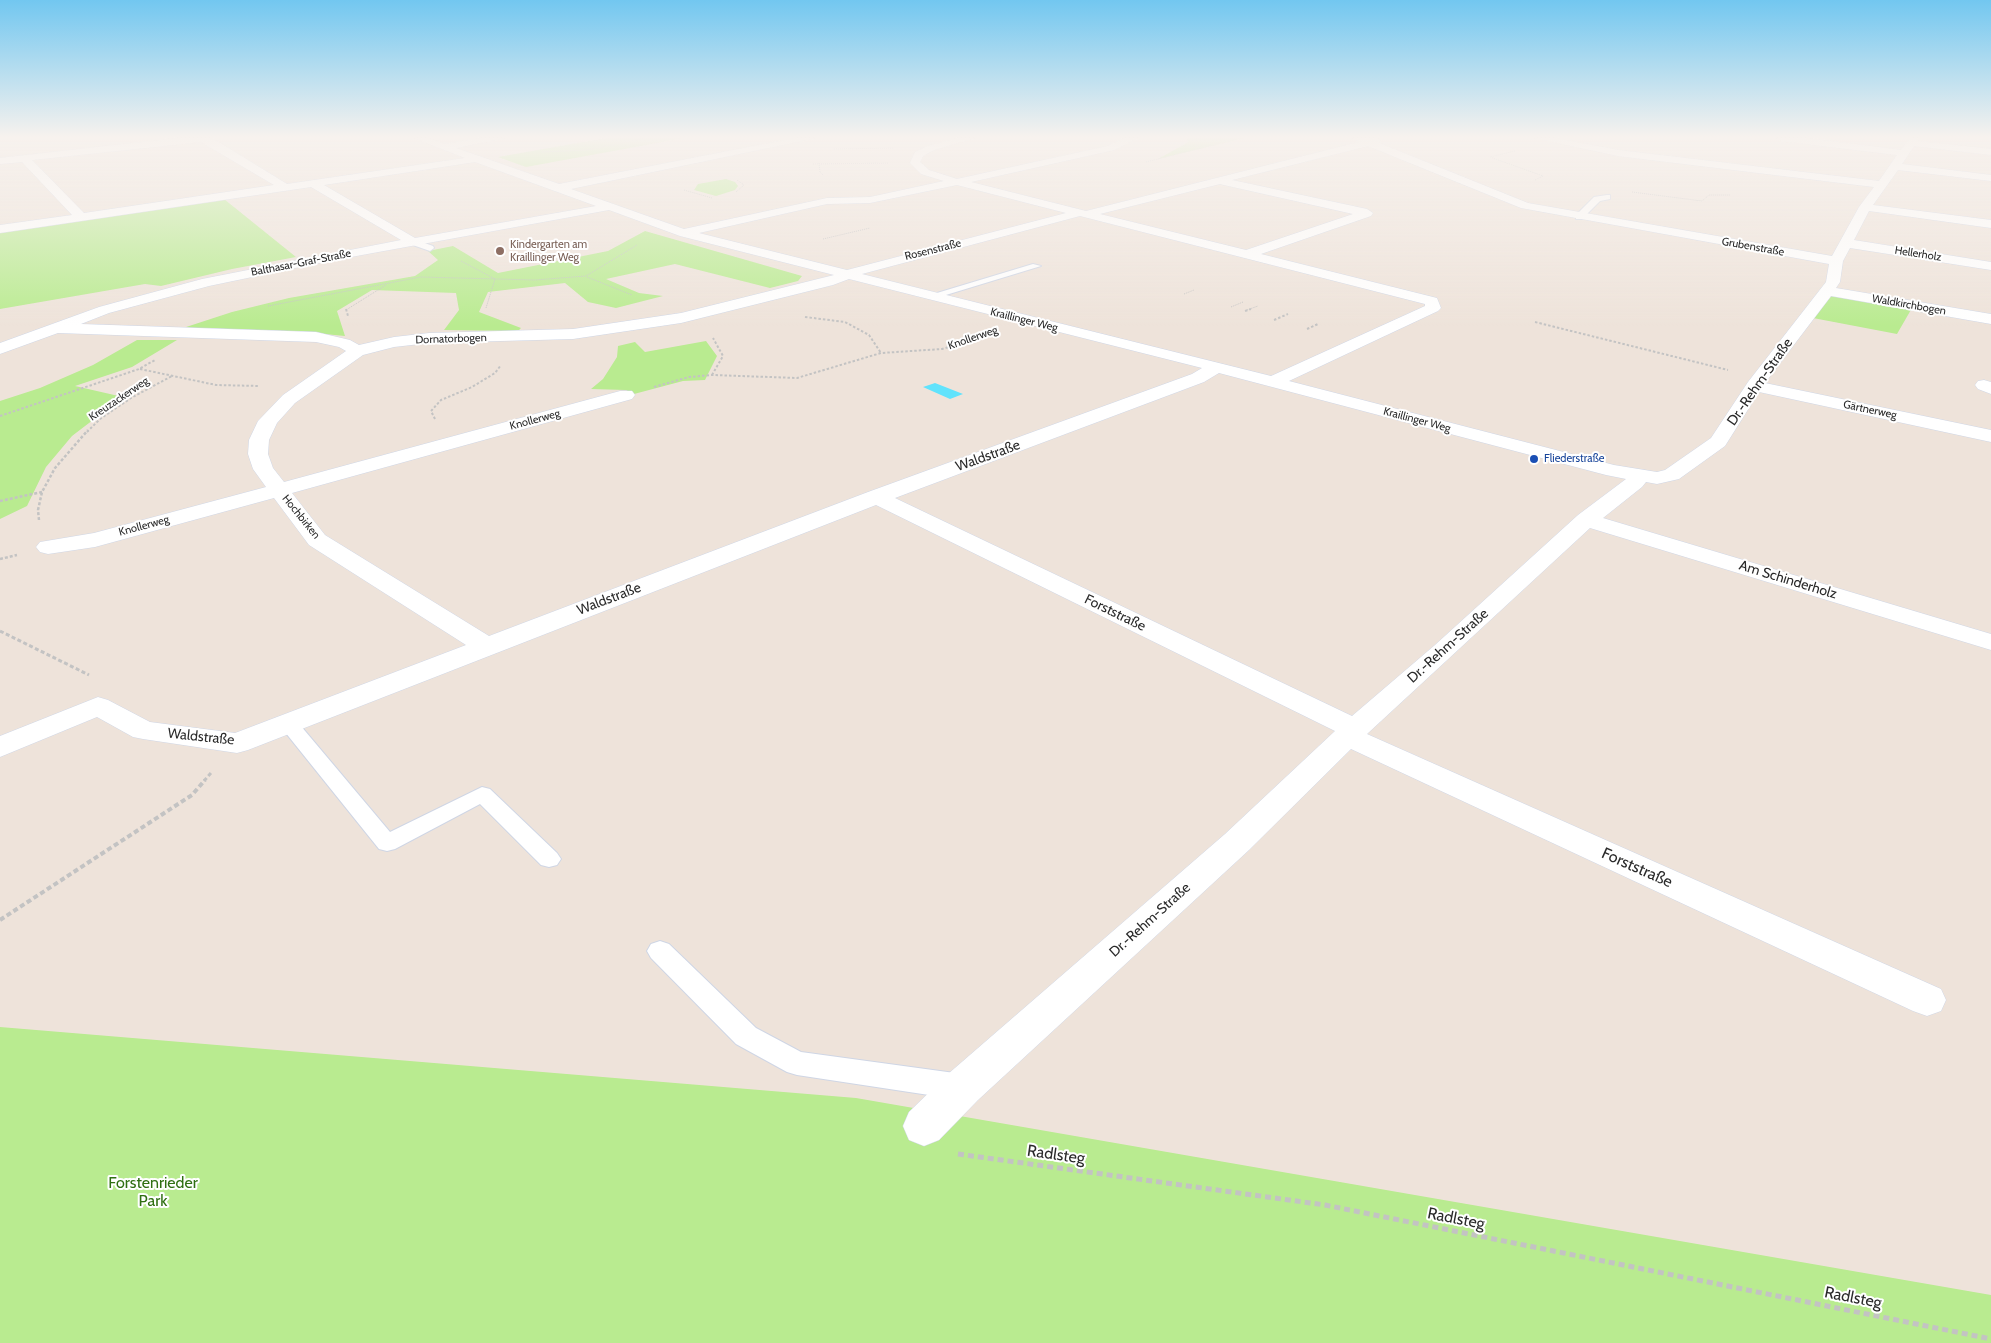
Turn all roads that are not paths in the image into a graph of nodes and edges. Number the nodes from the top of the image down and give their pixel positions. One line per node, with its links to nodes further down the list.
1 (65, 201): 16 (street)
2 (194, 201): 16 (street)
3 (343, 201): 20 (street)
4 (592, 201): 12 (street, Kraillinger Weg)
5 (841, 201): 19 (street)
6 (1030, 201): 14 (street)
7 (1137, 201): 14 (street, Rosenstraße)
8 (1310, 201): 23 (street)
9 (1509, 201): 15 (street, Grubenstraße)
10 (1596, 201): 15 (lane)
11 (1869, 201): 13 (street, Dr.-Rehm-Straße)
12 (610, 207): 19 (street, Kraillinger Weg); 20 (street, Balthasar-Graf-Straße)
13 (1865, 207): 17 (street); 21 (street, Dr.-Rehm-Straße)
14 (1082, 214): 23 (street); 27 (street, Rosenstraße)
15 (1579, 217): 24 (street, Grubenstraße)
16 (81, 218): 18 (street)
17 (1991, 224)
18 (0, 230)
19 (684, 233): 27 (street, Kraillinger Weg)
20 (413, 242): 22 (lane); 31 (street, Balthasar-Graf-Straße)
21 (1845, 243): 24 (street, Dr.-Rehm-Straße); 26 (street, Hellerholz)
22 (430, 248)
23 (1250, 254): 35 (street)
24 (1836, 262): 28 (street, Dr.-Rehm-Straße)
25 (1036, 266): 29 (lane)
26 (1991, 266)
27 (846, 275): 29 (street, Kraillinger Weg); 32 (street, Dornatorbogen)
28 (1827, 291): 30 (street, Waldkirchbogen); 36 (street, Dr.-Rehm-Straße)
29 (932, 296): 34 (street, Kraillinger Weg)
30 (1991, 319)
31 (53, 328): 32 (street, Dornatorbogen); 33 (street, Balthasar-Graf-Straße)
32 (350, 347): 40 (street, Hochbirken)
33 (0, 349)
34 (1217, 367): 35 (street, Kraillinger Weg); 41 (street, Waldstraße)
35 (1272, 382): 39 (street, Kraillinger Weg)
36 (1758, 382): 38 (street, Gärtnerweg); 39 (street, Dr.-Rehm-Straße)
37 (626, 395): 40 (street, Knollerweg)
38 (1989, 435)
39 (1637, 476): 42 (street, Dr.-Rehm-Straße)
40 (278, 489): 43 (street, Knollerweg); 45 (street, Hochbirken)
41 (876, 497): 45 (street, Waldstraße); 47 (street, Forststraße)
42 (1586, 520): 44 (street, Am Schinderholz); 47 (street, Dr.-Rehm-Straße)
43 (48, 547)
44 (1991, 642)
45 (486, 646): 46 (street, Waldstraße)
46 (288, 722): 48 (street, Waldstraße); 49 (lane)
47 (1351, 732): 51 (street, Forststraße); 52 (street, Dr.-Rehm-Straße)
48 (0, 746)
49 (549, 859)
50 (660, 952): 52 (lane)
51 (1927, 1000)
52 (963, 1087): 53 (street, Dr.-Rehm-Straße)
53 (924, 1126)

